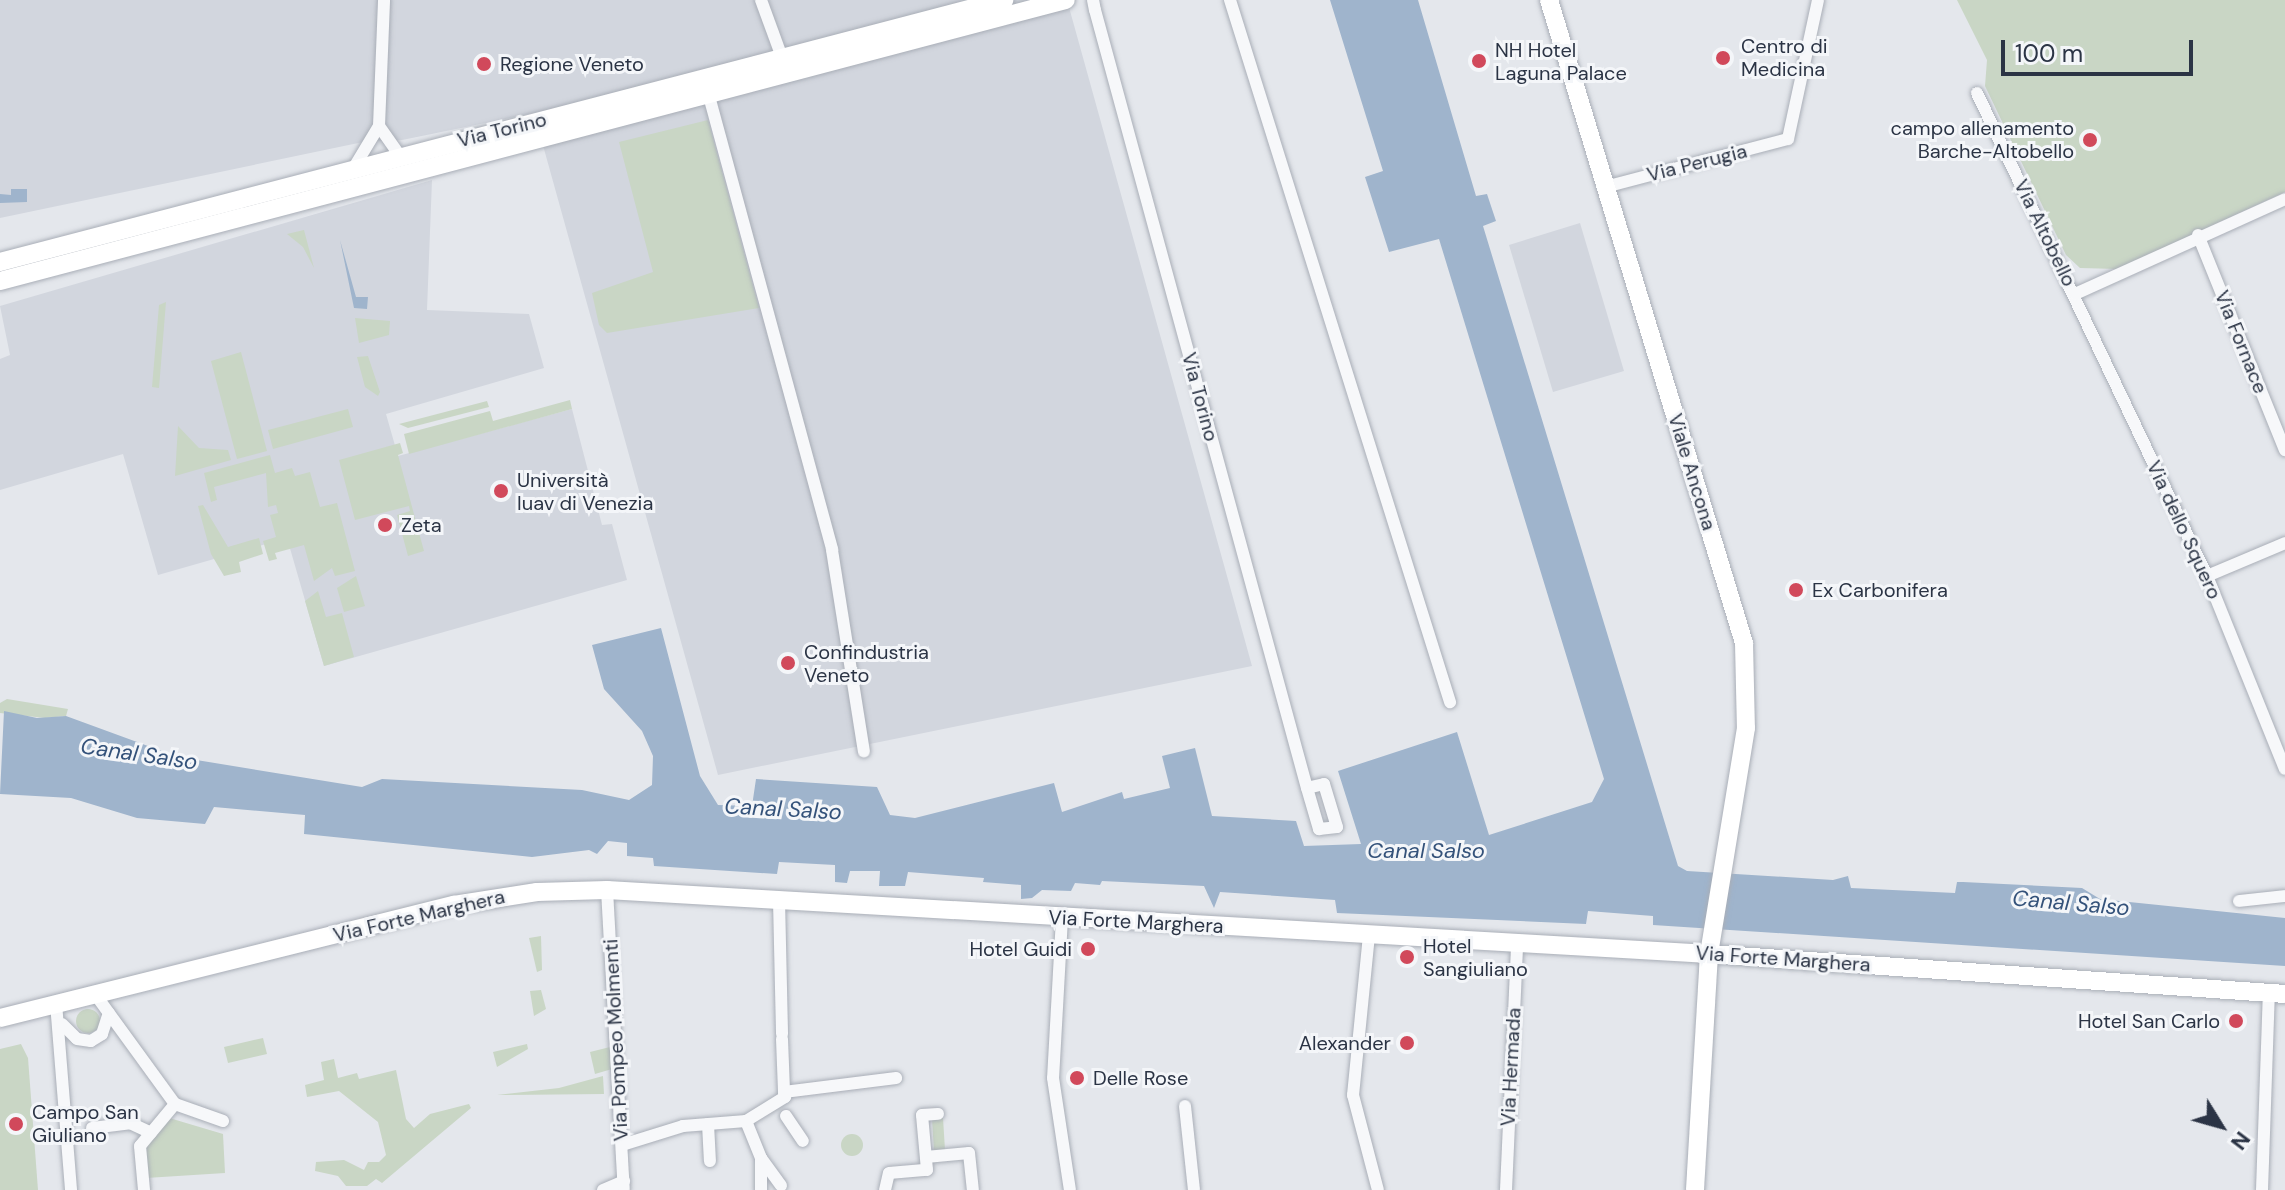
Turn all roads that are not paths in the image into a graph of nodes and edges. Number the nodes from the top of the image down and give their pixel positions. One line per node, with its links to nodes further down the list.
1 (384, 0): 12 (street)
2 (761, 0): 9 (street)
3 (1004, 0): 9 (street, Via Torino)
4 (1066, 0): 11 (street, Via Torino)
5 (1230, 0): 24 (street)
6 (1549, 0): 15 (street, Viale Ancona)
7 (1818, 0): 15 (street, Via Perugia)
8 (1091, 2): 27 (street, Via Torino)
9 (783, 60): 13 (street, Via Torino)
10 (1977, 93): 20 (street, Via Altobello)
11 (709, 96): 19 (street, Via Torino); 25 (street)
12 (379, 126): 13 (street); 14 (street)
13 (400, 156): 14 (street, Via Torino)
14 (353, 169): 18 (street, Via Torino)
15 (1605, 187): 35 (street, Viale Ancona)
16 (2285, 199): 17 (street, Via Altobello)
17 (2198, 235): 20 (street, Via Altobello); 21 (street, Via Fornace)
18 (0, 262)
19 (0, 281)
20 (2075, 294): 23 (street, Via dello Squero)
21 (2285, 450)
22 (2285, 543): 23 (street)
23 (2207, 576): 26 (street, Via dello Squero)
24 (1450, 702)
25 (864, 751)
26 (2285, 769)
27 (1307, 788)
28 (607, 890): 30 (street, Via Forte Marghera); 36 (street, Via Forte Marghera); 54 (street, Via Pompeo Molmenti)
29 (2285, 896): 31 (street)
30 (779, 900): 32 (street, Via Forte Marghera); 43 (street)
31 (2239, 901)
32 (1062, 918): 33 (street, Via Forte Marghera); 66 (street)
33 (1369, 935): 34 (street, Via Forte Marghera); 68 (street)
34 (1517, 944): 35 (street, Via Forte Marghera); 69 (street, Via Hermada)
35 (1710, 946): 37 (street, Via Forte Marghera); 70 (street, Viale Ancona)
36 (95, 994): 38 (street, Via Forte Marghera); 39 (street)
37 (2277, 994): 71 (street)
38 (56, 1003): 40 (street, Via Forte Marghera); 41 (street)
39 (109, 1013): 41 (street); 44 (street)
40 (0, 1018)
41 (62, 1024): 60 (street)
42 (896, 1078): 43 (street)
43 (784, 1092): 49 (street)
44 (175, 1104): 48 (street); 52 (street)
45 (1185, 1106): 67 (street)
46 (938, 1114): 57 (street)
47 (786, 1116): 53 (street)
48 (223, 1121)
49 (746, 1121): 50 (street); 55 (street)
50 (708, 1124): 54 (street); 56 (street)
51 (92, 1128): 52 (street)
52 (151, 1133): 61 (street)
53 (803, 1141)
54 (622, 1145): 58 (street, Via Pompeo Molmenti)
55 (761, 1158): 59 (street); 63 (street)
56 (710, 1161)
57 (926, 1163): 64 (street); 65 (street)
58 (624, 1186): 62 (street)
59 (784, 1188): 63 (street)
60 (71, 1190)
61 (144, 1190)
62 (603, 1190)
63 (763, 1190)
64 (885, 1190)
65 (973, 1190)
66 (1070, 1190)
67 (1194, 1190)
68 (1378, 1190)
69 (1506, 1190)
70 (1695, 1190)
71 (2262, 1190)

